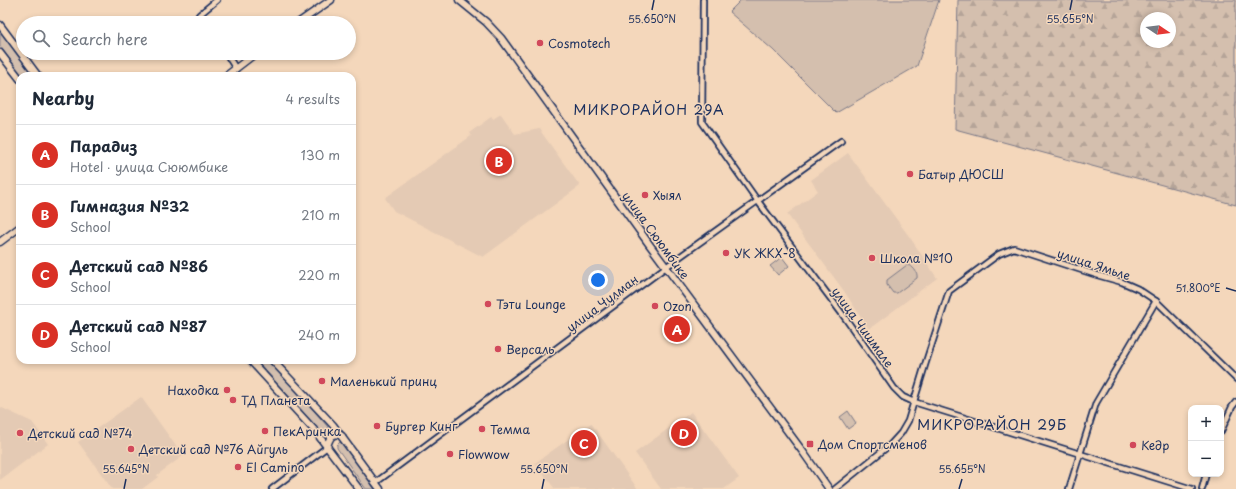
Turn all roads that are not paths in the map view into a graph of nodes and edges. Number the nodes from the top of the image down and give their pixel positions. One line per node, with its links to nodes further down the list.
1 (217, 0): 5 (street)
2 (331, 0): 6 (street)
3 (459, 0): 21 (street, улица Сююмбике)
4 (703, 0): 18 (street, улица Чишмале)
5 (200, 16)
6 (308, 16)
7 (0, 25): 8 (street)
8 (16, 46)
9 (0, 53): 16 (street)
10 (26, 60): 14 (street)
11 (231, 60): 13 (street)
12 (247, 60): 13 (street)
13 (236, 68): 15 (street)
14 (35, 72)
15 (231, 72)
16 (16, 74)
17 (841, 141): 18 (street, улица Чулман)
18 (757, 200): 21 (street, улица Чулман); 26 (street, улица Чишмале)
19 (16, 230): 20 (street)
20 (0, 242)
21 (666, 267): 33 (street, улица Чулман); 37 (street, улица Сююмбике)
22 (1156, 301): 25 (street, улица Ямьле); 26 (street, улица Ямьле); 31 (street)
23 (254, 364): 30 (street)
24 (276, 364): 29 (street)
25 (1236, 378)
26 (914, 402): 31 (street, улица Чишмале); 38 (street)
27 (1236, 402): 28 (street)
28 (1224, 424)
29 (343, 437): 30 (street); 33 (street)
30 (327, 447): 34 (street); 35 (street)
31 (1080, 453): 39 (street); 40 (street, улица Чишмале)
32 (1205, 477): 41 (street)
33 (375, 482): 36 (street)
34 (272, 489)
35 (359, 489)
36 (380, 489)
37 (829, 489)
38 (835, 489)
39 (1069, 489)
40 (1192, 489)
41 (1202, 489)

